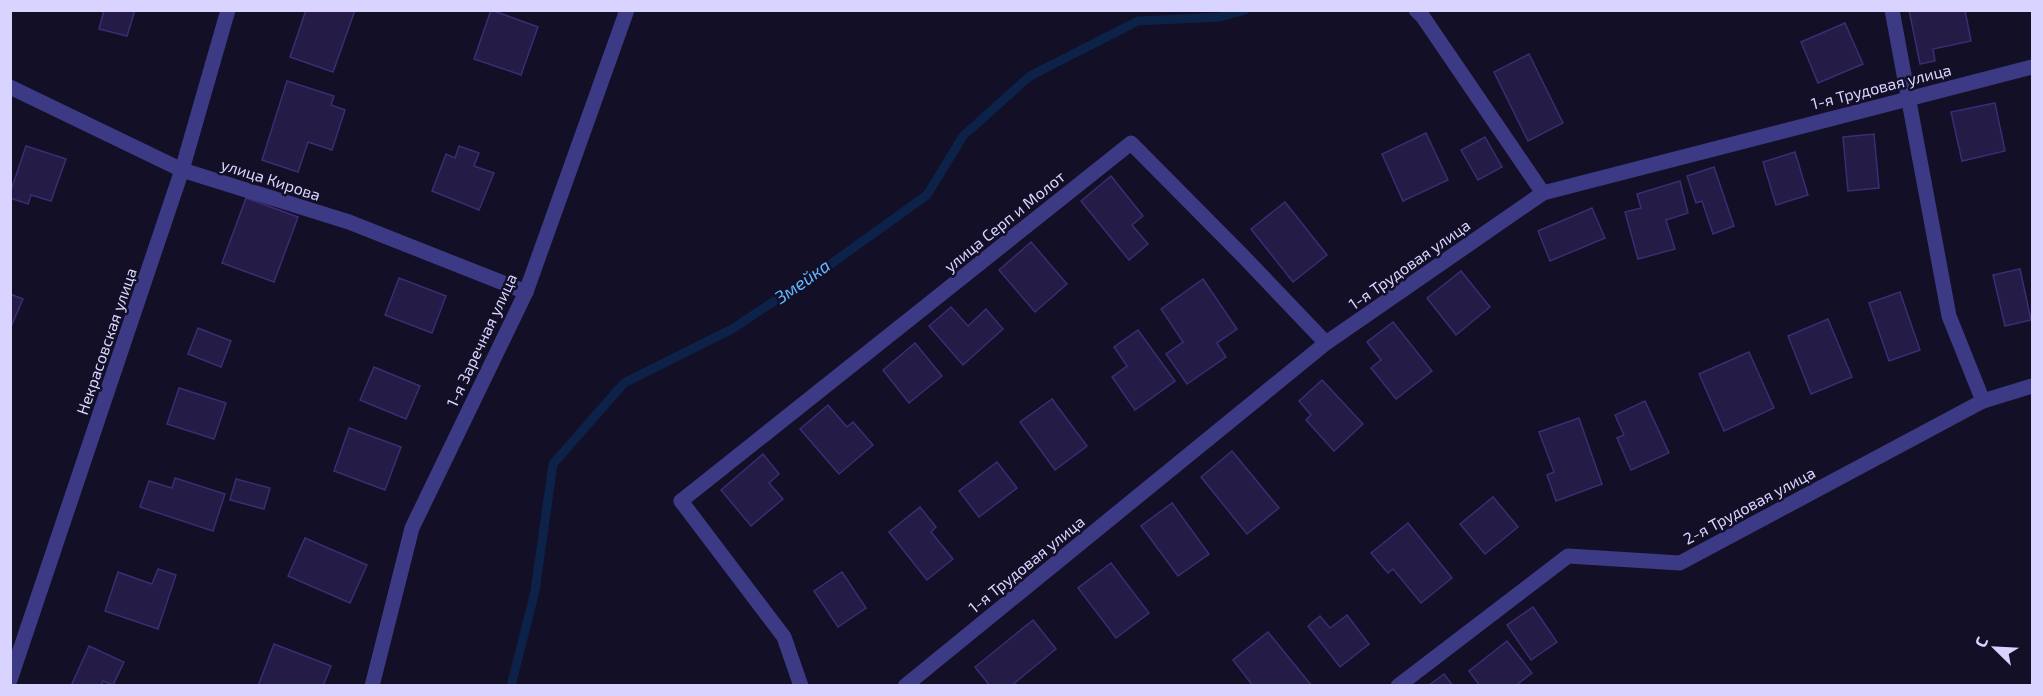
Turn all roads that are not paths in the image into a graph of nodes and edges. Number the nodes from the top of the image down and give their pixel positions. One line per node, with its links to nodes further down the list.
1 (228, 10): 8 (street, Некрасовская улица)
2 (627, 10): 10 (street, 1-я Заречная улица)
3 (1892, 10): 7 (street)
4 (1422, 13): 9 (street)
5 (2032, 67): 7 (street, 1-я Трудовая улица)
6 (10, 87): 8 (street, улица Кирова)
7 (1908, 98): 9 (street, 1-я Трудовая улица); 13 (street)
8 (182, 170): 10 (street, улица Кирова); 14 (street, Некрасовская улица)
9 (1543, 193): 11 (street, 1-я Трудовая улица)
10 (526, 292): 15 (street, 1-я Заречная улица)
11 (1326, 343): 16 (street, улица Серп и Молот); 17 (street, 1-я Трудовая улица)
12 (2032, 386): 13 (street, 2-я Трудовая улица)
13 (1983, 401): 18 (street, 2-я Трудовая улица)
14 (10, 680)
15 (372, 686)
16 (801, 686)
17 (905, 686)
18 (1398, 686)

